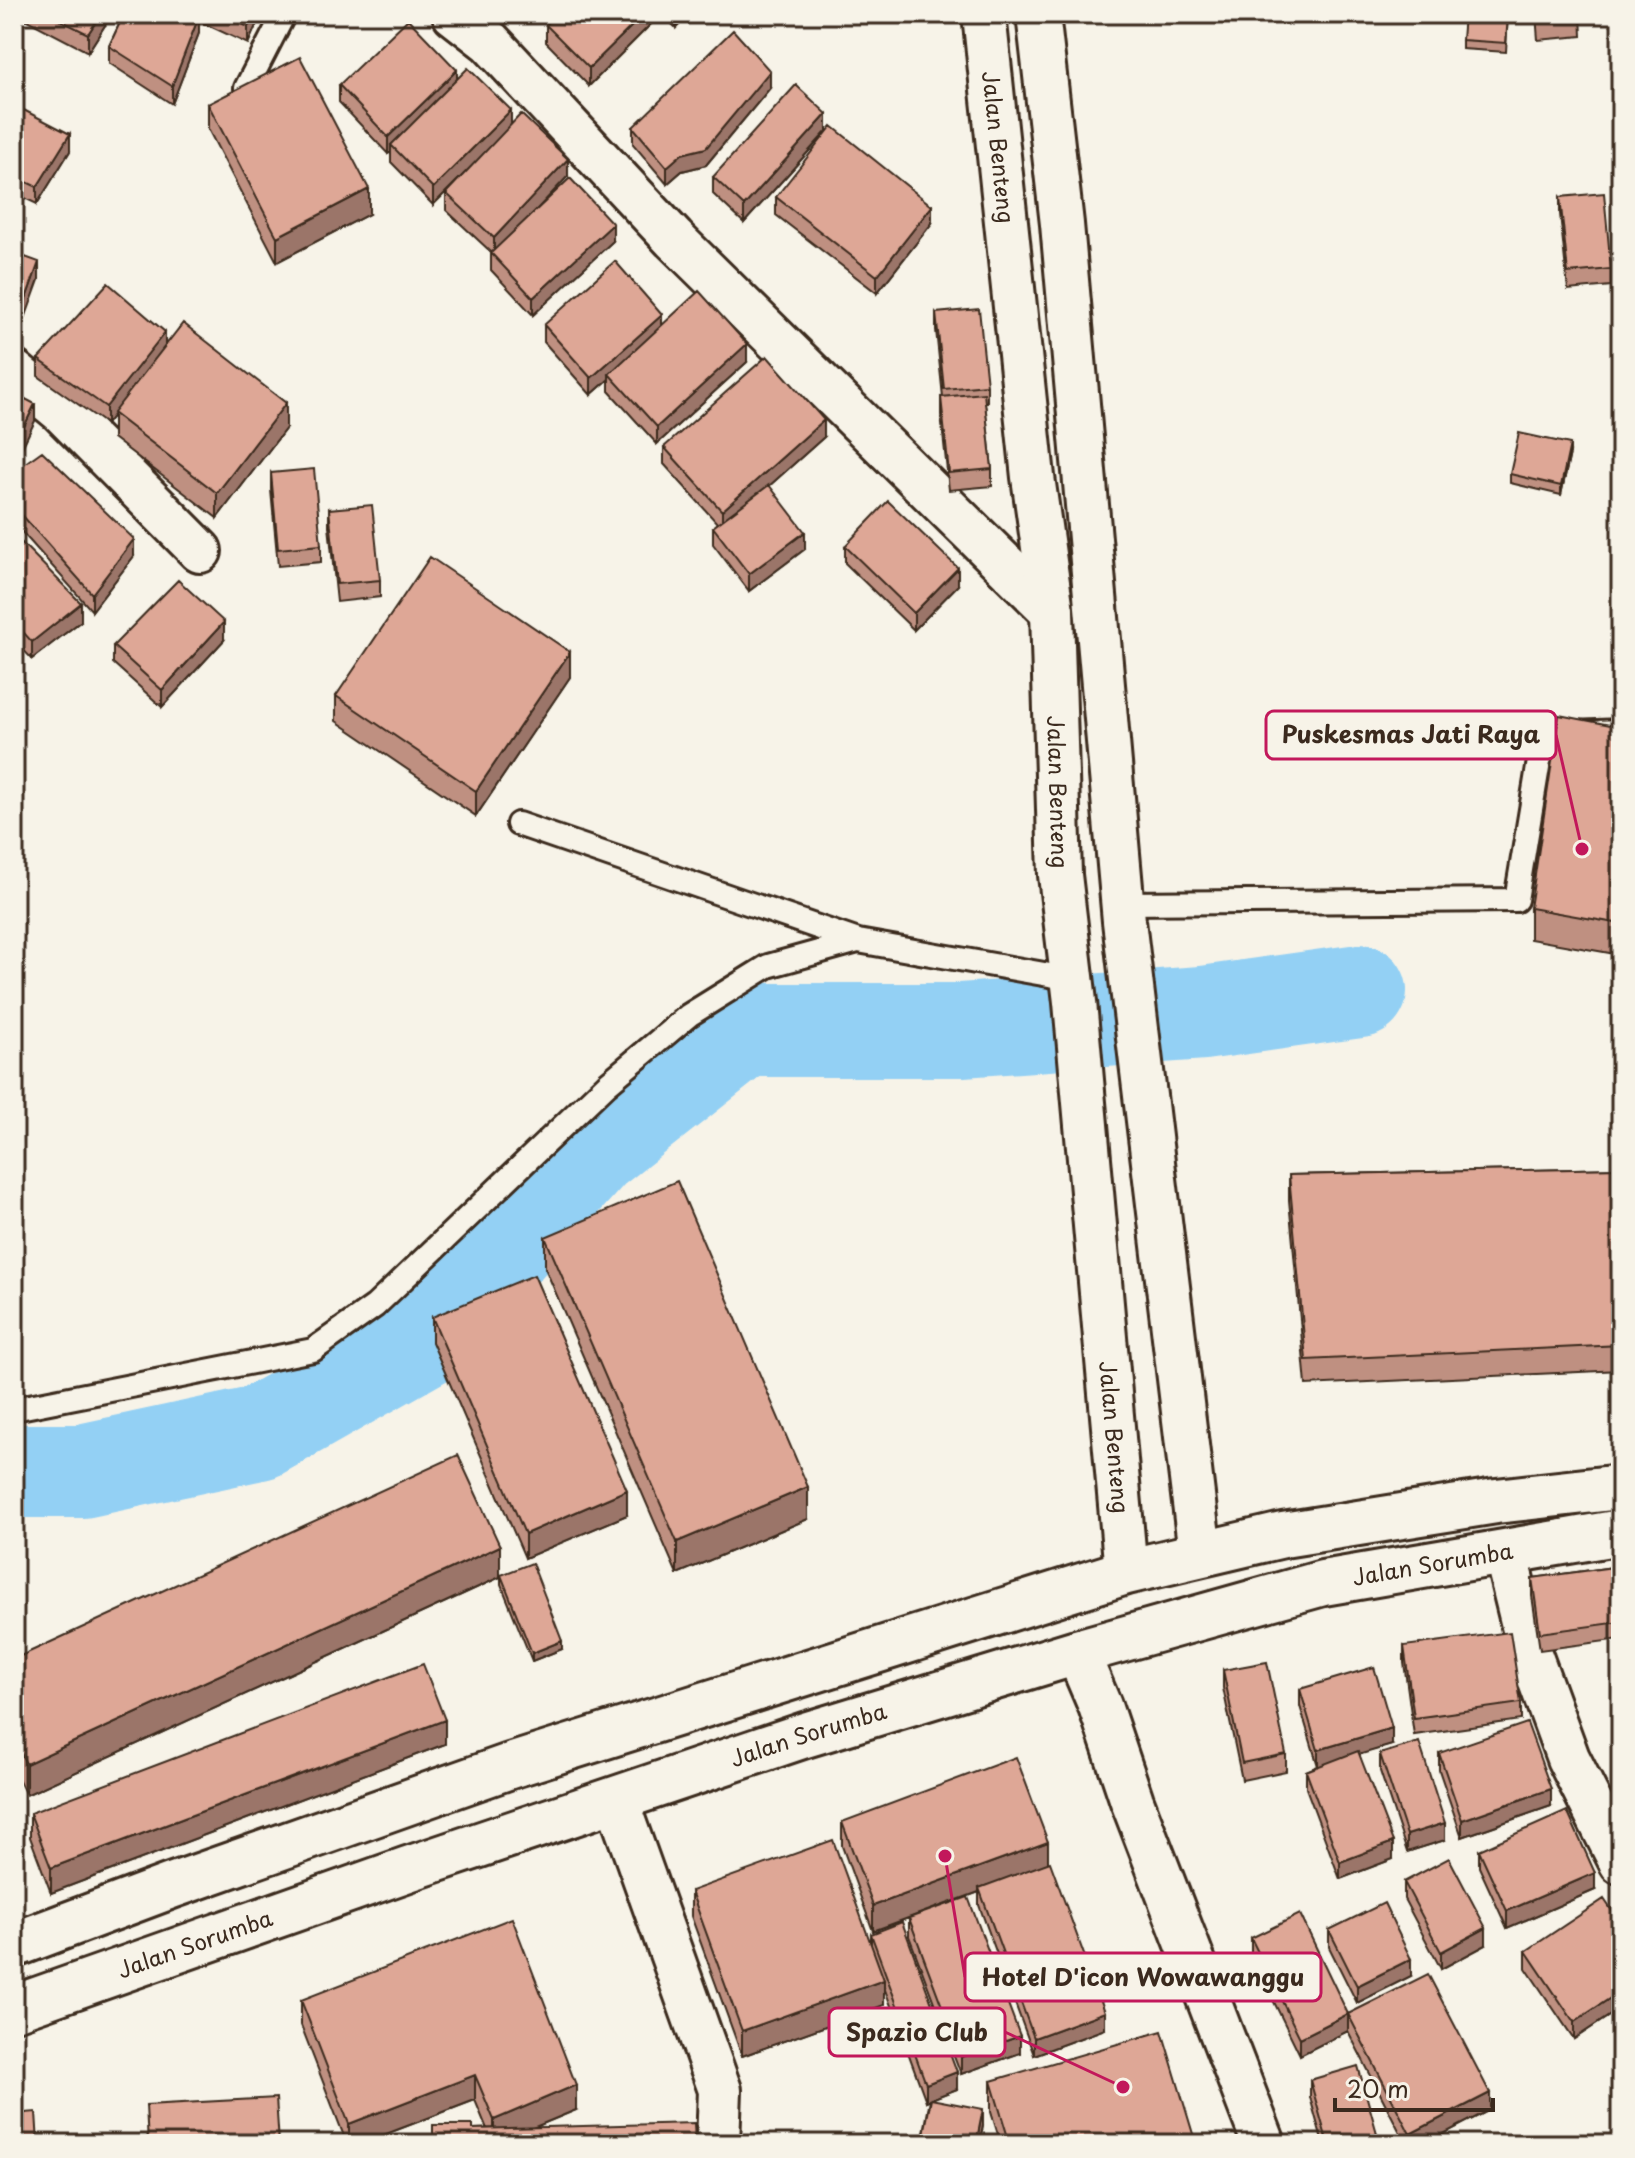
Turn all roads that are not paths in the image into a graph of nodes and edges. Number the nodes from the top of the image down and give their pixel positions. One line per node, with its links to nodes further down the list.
1 (284, 14): 5 (lane)
2 (454, 14): 10 (street)
3 (984, 14): 7 (street, Jalan Benteng)
4 (1038, 14): 6 (street)
5 (246, 88)
6 (1046, 91): 7 (street); 13 (street)
7 (993, 95): 10 (street, Jalan Benteng)
8 (14, 372): 9 (street)
9 (200, 551)
10 (1052, 611): 15 (street, Jalan Benteng)
11 (1621, 731): 13 (lane)
12 (518, 824): 14 (lane)
13 (1123, 903): 20 (street)
14 (858, 941): 15 (lane); 16 (lane)
15 (1074, 991): 21 (street, Jalan Benteng)
16 (14, 1409)
17 (1621, 1487): 20 (street)
18 (1621, 1532): 19 (street, Jalan Sorumba)
19 (1505, 1552): 22 (street, Jalan Sorumba); 26 (street)
20 (1200, 1553): 21 (street); 22 (street)
21 (1126, 1572): 23 (street); 27 (street)
22 (1128, 1639): 23 (street, Jalan Sorumba); 24 (street)
23 (1077, 1652): 24 (street); 25 (street, Jalan Sorumba)
24 (1100, 1706): 30 (street)
25 (616, 1799): 28 (street, Jalan Sorumba); 29 (street)
26 (1621, 1863)
27 (14, 1945)
28 (14, 2008)
29 (718, 2144)
30 (1264, 2144)

